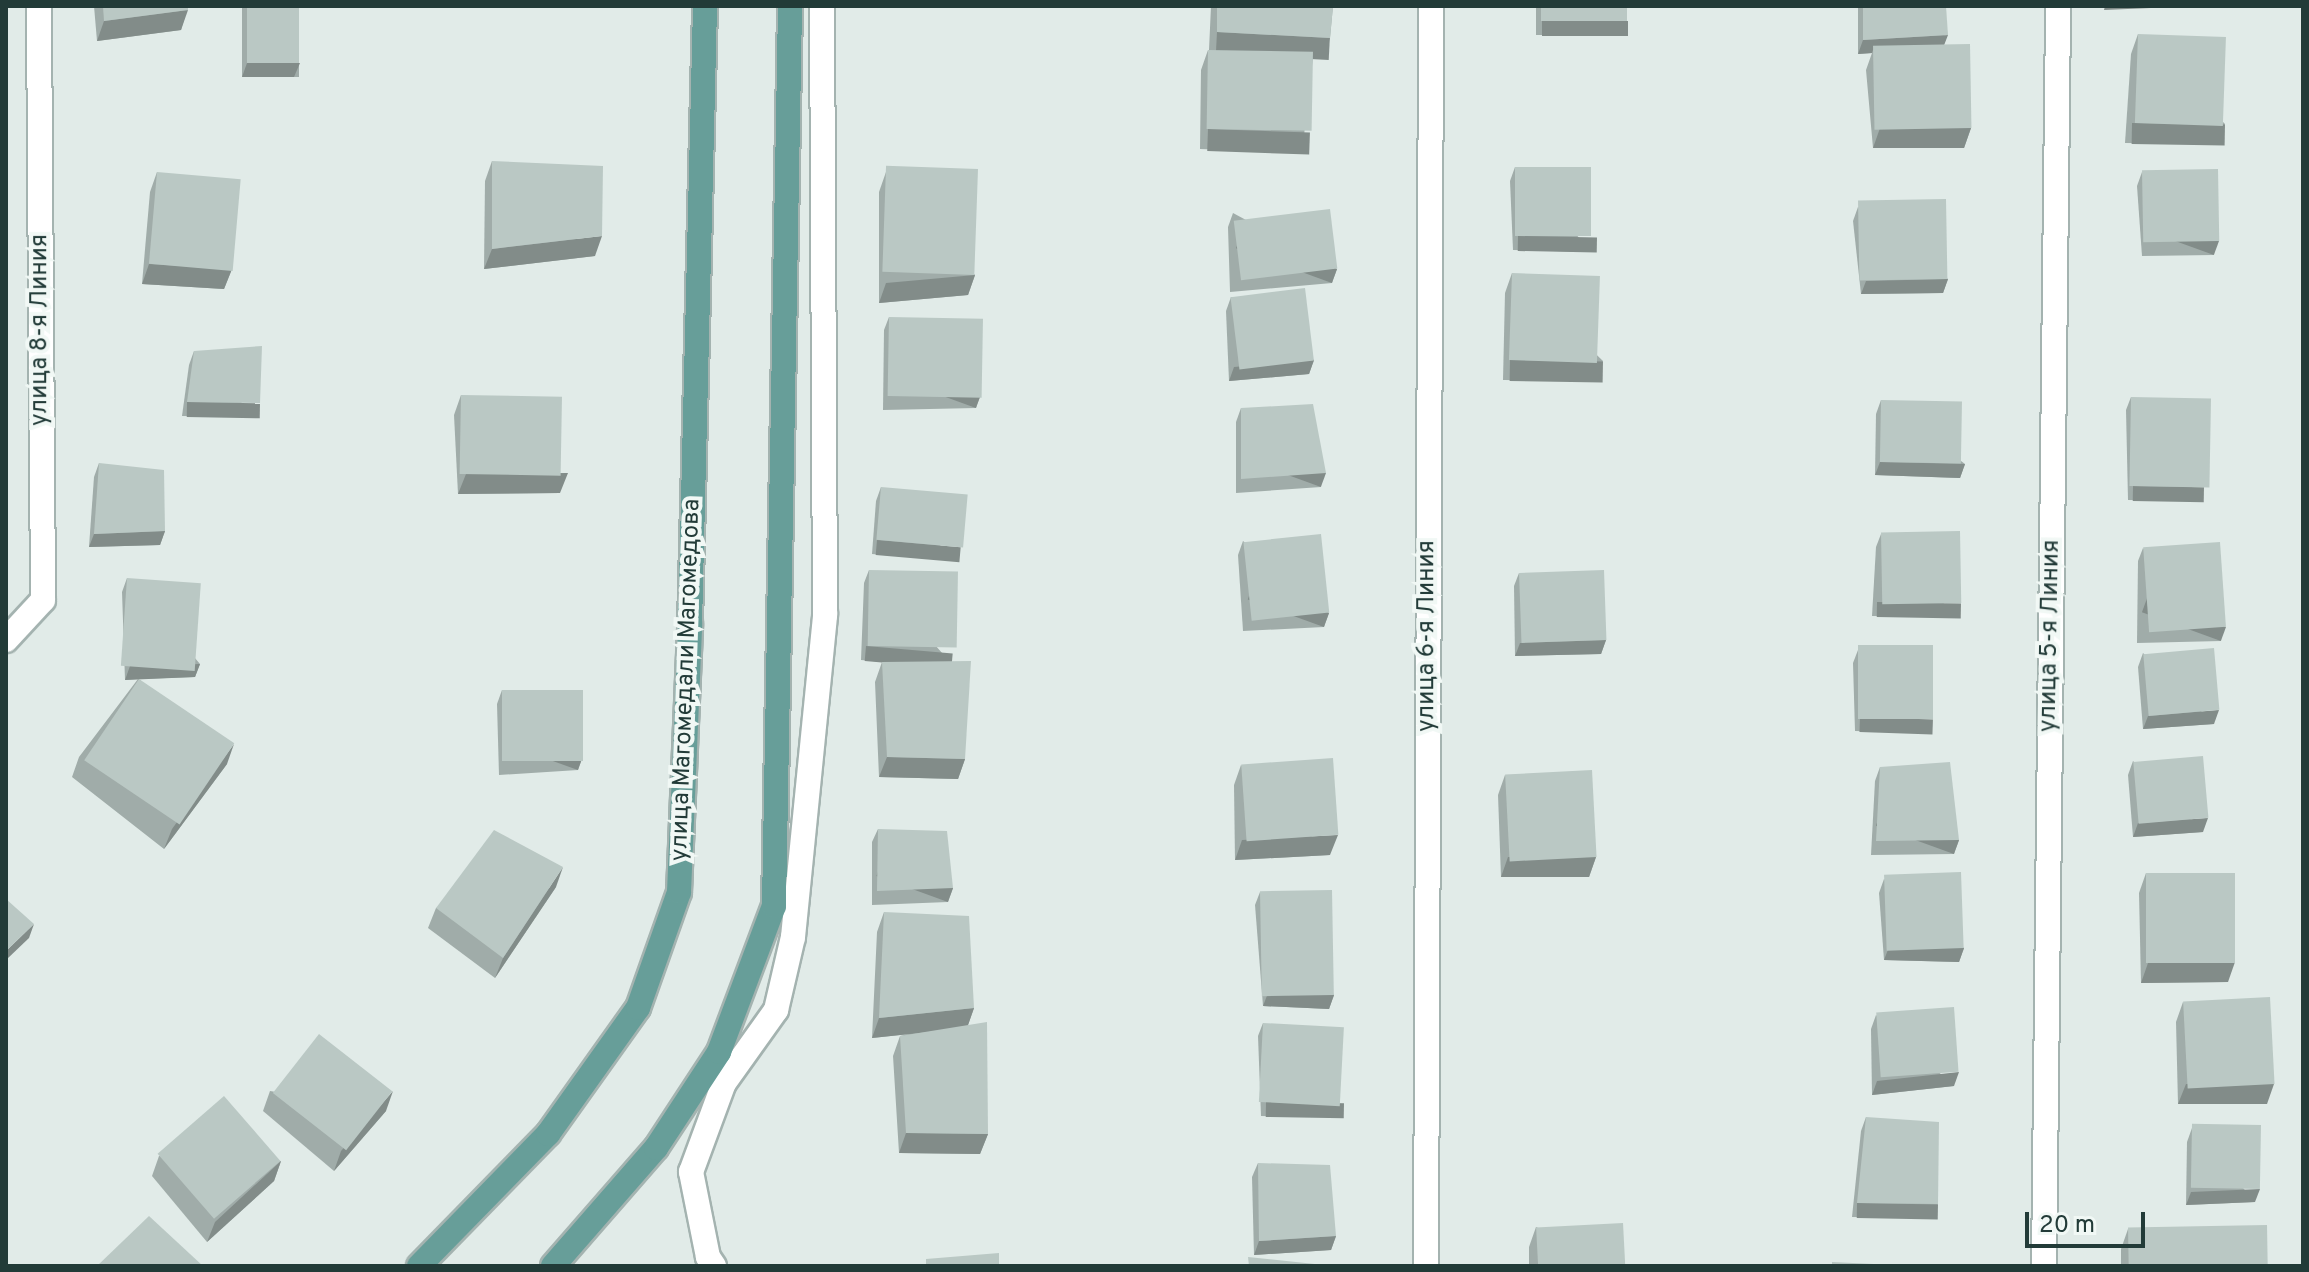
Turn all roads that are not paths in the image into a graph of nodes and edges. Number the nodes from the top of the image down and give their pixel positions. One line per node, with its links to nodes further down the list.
1 (39, 6): 7 (street, улица 8-я Линия)
2 (705, 6): 8 (main road, улица Магомедали Магомедова)
3 (790, 6): 9 (main road)
4 (822, 6): 10 (street)
5 (1431, 6): 11 (street, улица 6-я Линия)
6 (2058, 6): 12 (street, улица 5-я Линия)
7 (6, 640)
8 (419, 1266)
9 (553, 1266)
10 (714, 1266)
11 (1426, 1266)
12 (2044, 1266)

